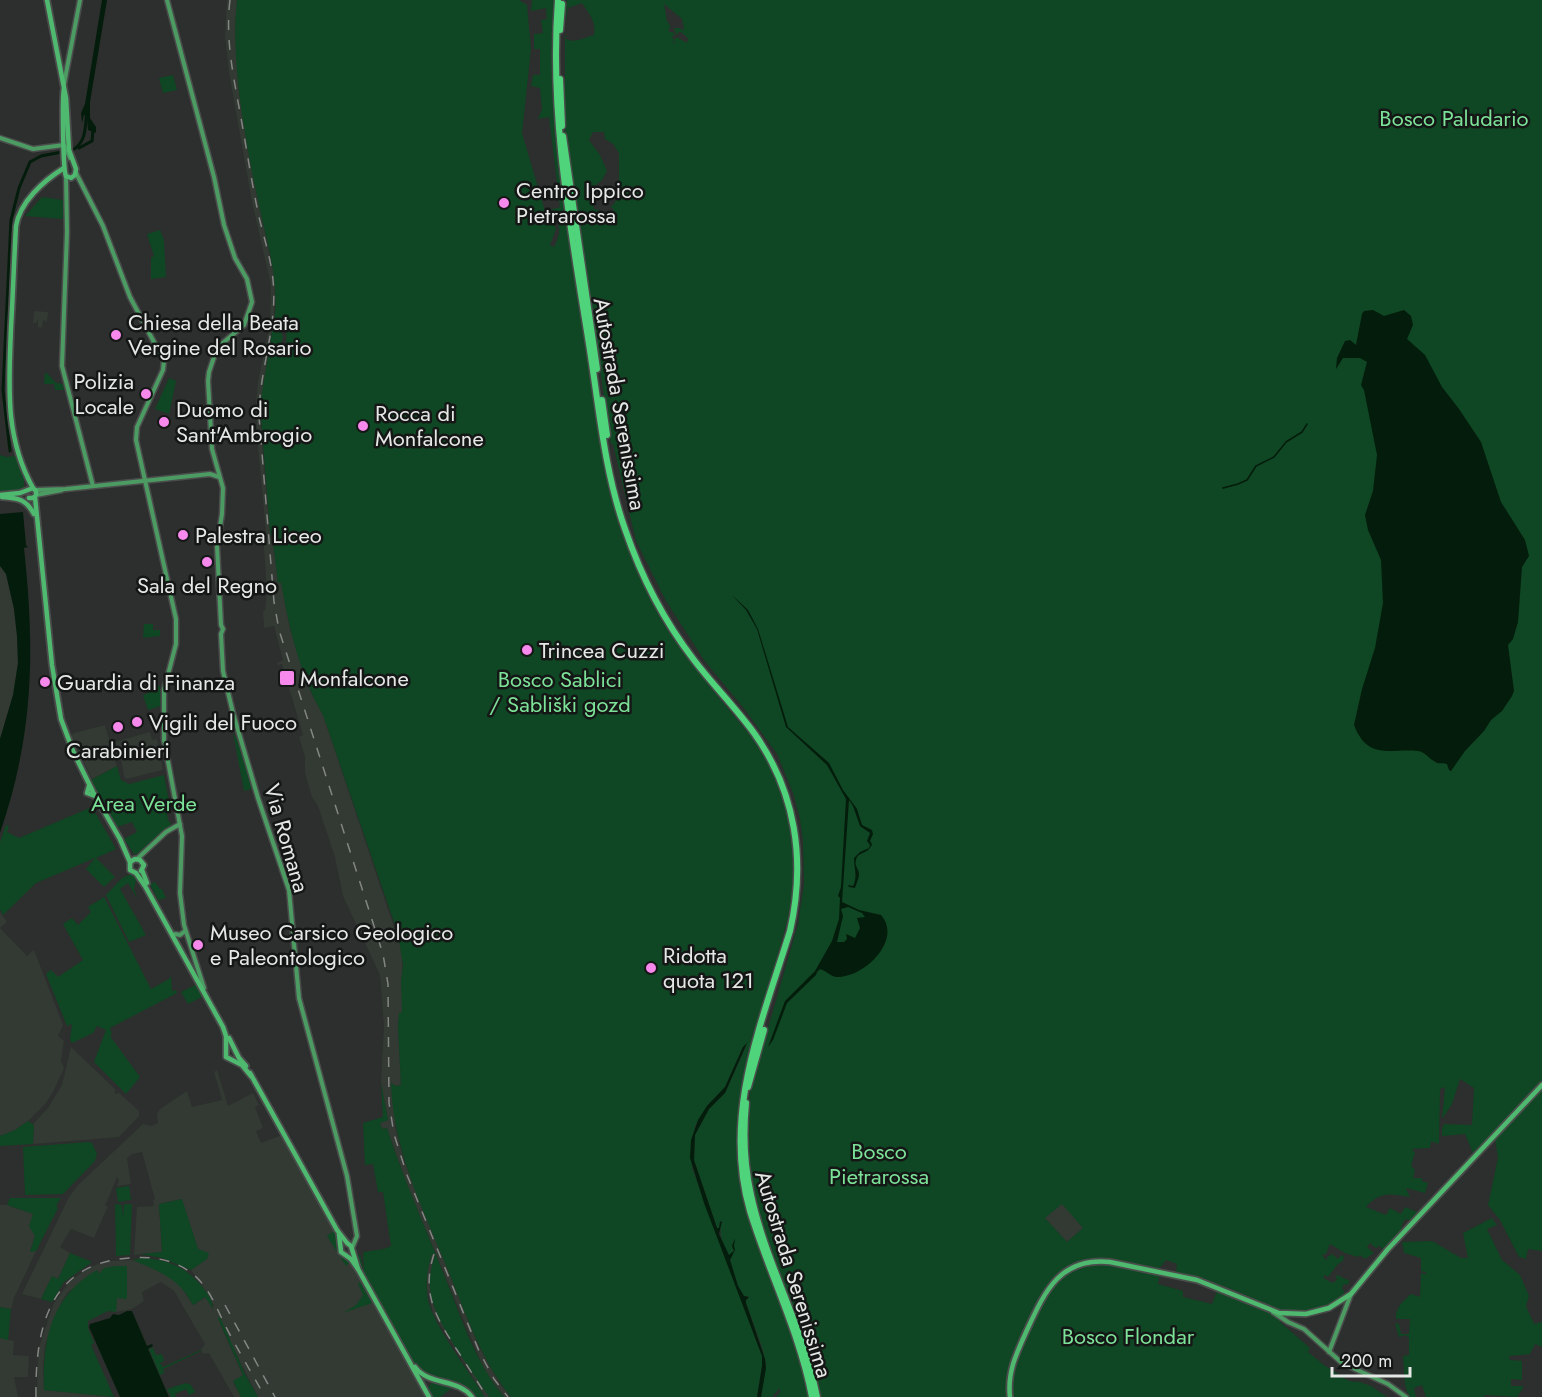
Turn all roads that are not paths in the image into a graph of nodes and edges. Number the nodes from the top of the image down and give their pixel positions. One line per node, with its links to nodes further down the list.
1 (47, 0): 5 (main road)
2 (80, 0): 5 (street)
3 (167, 0): 14 (street)
4 (560, 0): 51 (highway, Autostrada Serenissima); 52 (highway, Autostrada Serenissima)
5 (64, 88): 7 (main road); 9 (main road)
6 (0, 138): 7 (street)
7 (64, 145): 8 (main road); 9 (street)
8 (65, 158): 11 (main road); 12 (main road)
9 (72, 160): 10 (main road)
10 (76, 170): 11 (main road); 11 (main road); 17 (street)
11 (65, 171): 12 (main road); 13 (street)
12 (55, 175): 13 (street); 19 (main road)
13 (66, 182): 18 (street)
14 (212, 449): 15 (street); 16 (street, Via Romana)
15 (210, 474): 16 (street); 17 (street)
16 (220, 477): 39 (street, Via Romana)
17 (146, 480): 18 (street); 22 (street)
18 (93, 486): 19 (street)
19 (31, 493): 20 (main road); 21 (main road)
20 (1, 497): 21 (main road)
21 (36, 517): 23 (main road)
22 (180, 824): 24 (street); 28 (street)
23 (120, 839): 24 (main road); 25 (main road)
24 (137, 858): 25 (main road); 26 (main road)
25 (130, 862): 27 (main road)
26 (142, 870): 27 (main road); 29 (main road)
27 (136, 873): 31 (main road)
28 (185, 930): 29 (street); 30 (street)
29 (175, 934): 31 (main road)
30 (190, 946): 31 (street); 32 (street)
31 (183, 951): 32 (main road)
32 (203, 989): 33 (main road); 34 (main road)
33 (226, 1052): 34 (main road); 35 (main road)
34 (235, 1052): 35 (main road); 36 (main road)
35 (233, 1060): 36 (main road)
36 (251, 1076): 38 (main road)
37 (1542, 1085): 43 (main road)
38 (337, 1230): 39 (main road); 40 (main road)
39 (350, 1246): 40 (main road); 41 (main road); 42 (main road)
40 (341, 1247): 41 (main road)
41 (345, 1255): 42 (main road)
42 (358, 1269): 45 (main road)
43 (1351, 1294): 44 (main road); 46 (street)
44 (1273, 1312): 46 (street); 53 (main road)
45 (404, 1352): 47 (main road); 48 (main road)
46 (1329, 1352): 54 (street)
47 (435, 1380): 48 (main road); 50 (main road)
48 (425, 1391): 49 (main road)
49 (429, 1397)
50 (472, 1397)
51 (812, 1397)
52 (817, 1397)
53 (1010, 1397)
54 (1406, 1397)

